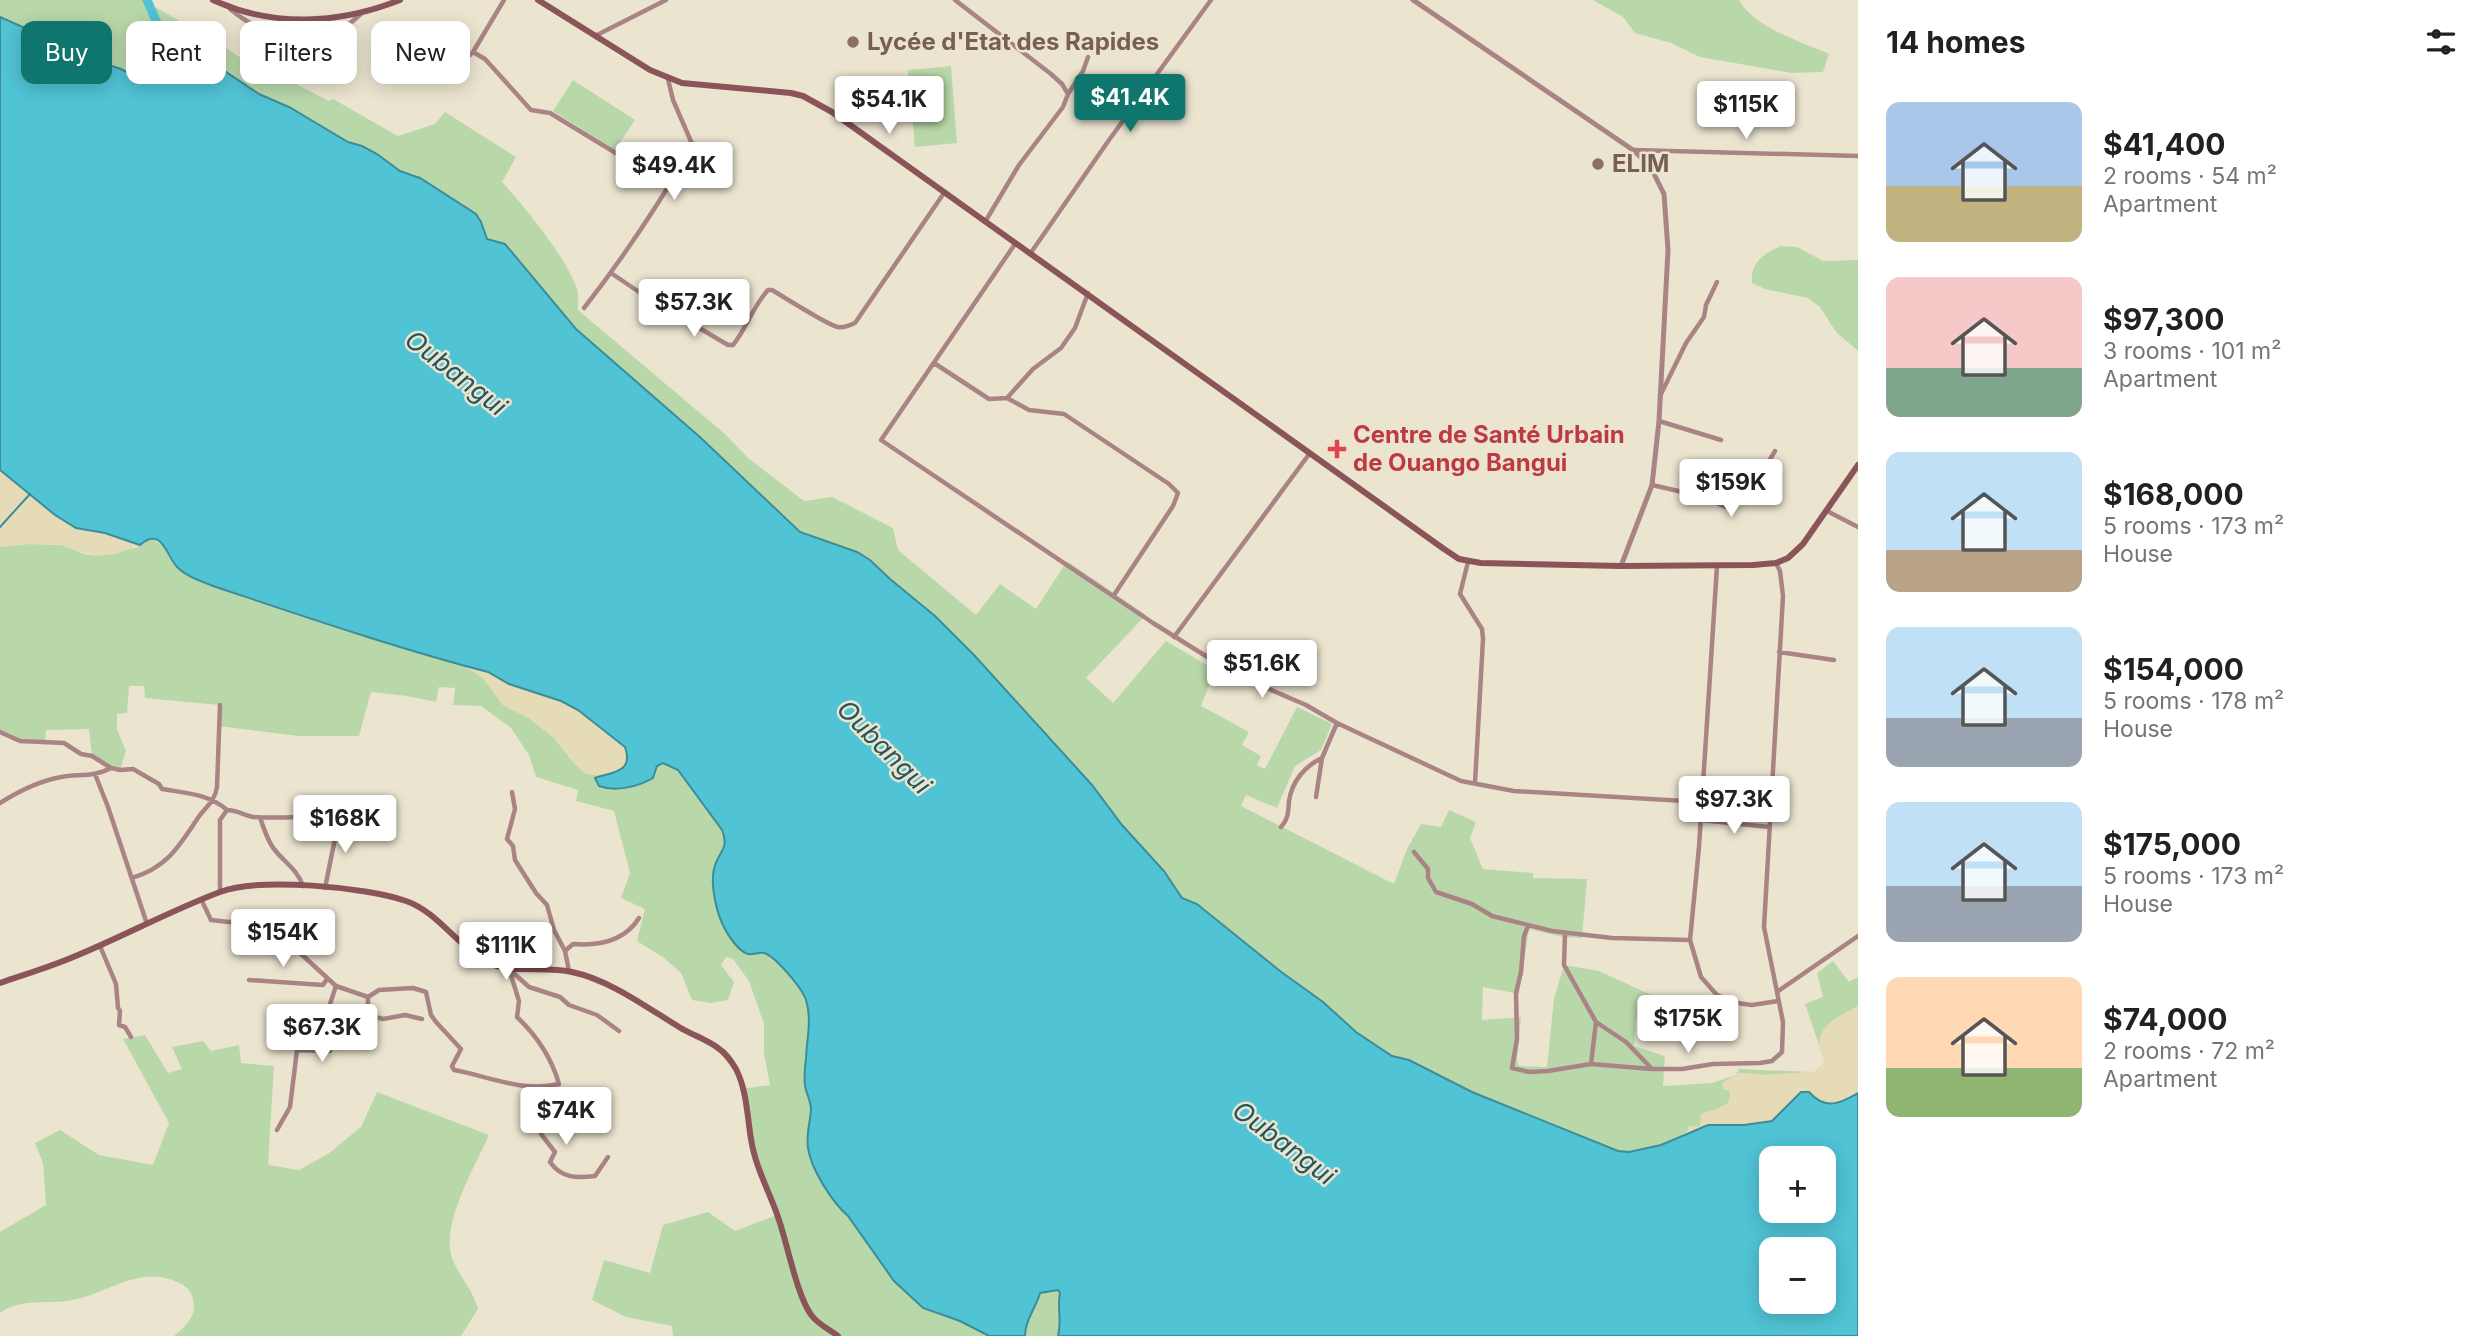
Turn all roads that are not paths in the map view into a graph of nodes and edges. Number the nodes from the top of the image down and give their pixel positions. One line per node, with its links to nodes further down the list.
1 (213, 0): 9 (main road)
2 (400, 0): 10 (main road)
3 (504, 0): 12 (street)
4 (539, 0): 11 (main road)
5 (666, 0): 11 (street)
6 (955, 0): 16 (street)
7 (1211, 0): 23 (street)
8 (1413, 0): 17 (street)
9 (226, 6): 10 (main road); 10 (street)
10 (362, 13)
11 (595, 36): 15 (main road)
12 (473, 51): 13 (street); 19 (street)
13 (470, 54)
14 (1088, 57): 16 (street)
15 (668, 79): 19 (street); 20 (main road)
16 (1068, 93): 21 (street)
17 (1633, 150): 18 (street); 29 (street)
18 (1858, 156)
19 (670, 186): 24 (street)
20 (944, 193): 21 (main road); 24 (street)
21 (985, 222): 22 (main road)
22 (1015, 244): 23 (main road); 28 (street)
23 (1030, 255): 26 (main road)
24 (611, 273): 27 (street)
25 (1717, 282): 29 (street)
26 (1088, 293): 30 (street); 34 (main road)
27 (584, 308)
28 (934, 363): 30 (street); 43 (street)
29 (1660, 397): 31 (street)
30 (1007, 398): 43 (street)
31 (1659, 421): 32 (street); 36 (street)
32 (1721, 440)
33 (1775, 451): 36 (street)
34 (1310, 453): 39 (main road); 44 (street)
35 (1858, 465): 37 (main road)
36 (1652, 485): 41 (street)
37 (1826, 510): 38 (street); 40 (main road)
38 (1858, 527)
39 (1468, 562): 41 (main road); 53 (street)
40 (1776, 563): 42 (main road); 45 (street)
41 (1620, 566): 42 (main road)
42 (1717, 566): 57 (street)
43 (1114, 595): 44 (street)
44 (1174, 637): 48 (street)
45 (1779, 652): 46 (street); 63 (street)
46 (1834, 660)
47 (220, 705): 56 (street)
48 (1337, 723): 50 (street); 53 (street)
49 (0, 732): 51 (street)
50 (1322, 758): 55 (street); 62 (street)
51 (111, 768): 52 (street); 56 (street)
52 (95, 774): 58 (street); 65 (street)
53 (1475, 783): 57 (street)
54 (512, 792): 77 (street)
55 (1316, 797)
56 (214, 800): 59 (street); 65 (street)
57 (1702, 802): 61 (street)
58 (0, 803)
59 (227, 810): 60 (street); 68 (street)
60 (260, 817): 66 (street); 67 (street)
61 (1701, 820): 63 (street); 75 (street)
62 (1281, 827)
63 (1770, 827): 84 (street)
64 (1413, 852): 72 (street)
65 (132, 878): 71 (street)
66 (303, 887): 67 (main road); 68 (main road)
67 (325, 888): 78 (main road)
68 (220, 892): 69 (main road)
69 (202, 901): 71 (main road); 80 (street)
70 (639, 918): 77 (street)
71 (147, 925): 76 (main road)
72 (1528, 926): 73 (street); 91 (street)
73 (1565, 933): 75 (street); 88 (street)
74 (1858, 936): 84 (street)
75 (1690, 940): 86 (street)
76 (100, 946): 82 (main road); 90 (street)
77 (565, 951): 79 (street)
78 (509, 968): 79 (main road); 89 (street); 93 (street)
79 (569, 971): 96 (main road)
80 (327, 979): 81 (street); 83 (street)
81 (249, 980)
82 (0, 983)
83 (336, 986): 85 (street); 94 (street)
84 (1777, 992): 86 (street)
85 (368, 997): 87 (street); 93 (street)
86 (1778, 1001): 92 (street)
87 (422, 1020)
88 (1596, 1022): 91 (street); 92 (street)
89 (619, 1031)
90 (131, 1037)
91 (1591, 1064): 92 (street)
92 (1653, 1069)
93 (530, 1087): 95 (street)
94 (277, 1129)
95 (608, 1157)
96 (838, 1336)

